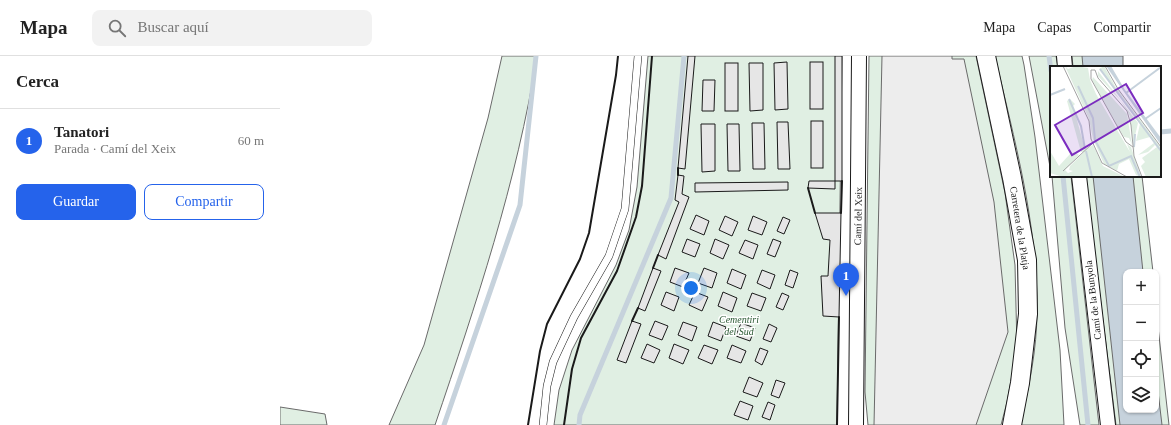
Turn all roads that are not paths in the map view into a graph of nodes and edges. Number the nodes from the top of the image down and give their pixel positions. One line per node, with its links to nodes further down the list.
1 (638, 56): 7 (lane)
2 (859, 56): 8 (street, Camí del Xeix)
3 (986, 56): 9 (street, Carretera de la Platja)
4 (1064, 56): 5 (street)
5 (1065, 66)
6 (1079, 177): 10 (street, Camí de la Bunyola)
7 (543, 425)
8 (856, 425)
9 (1012, 425)
10 (1108, 425)

